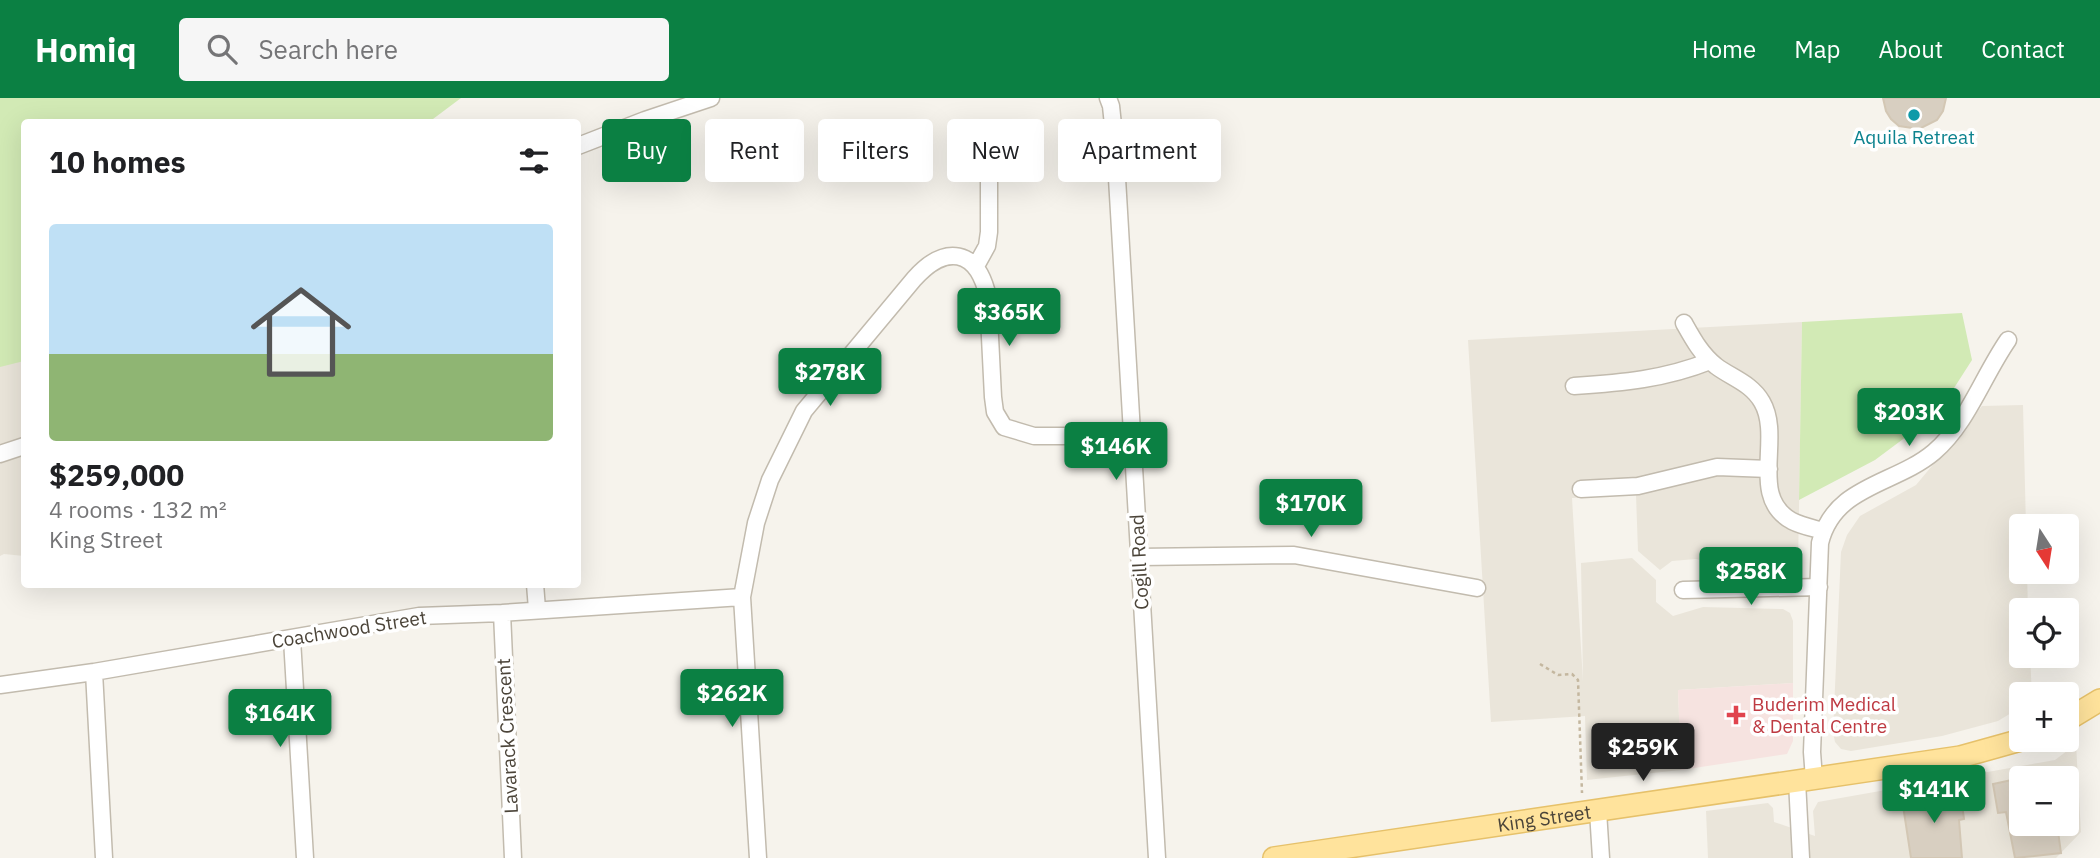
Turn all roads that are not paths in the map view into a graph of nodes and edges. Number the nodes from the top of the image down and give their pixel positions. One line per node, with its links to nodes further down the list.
1 (710, 98): 3 (street)
2 (1108, 98): 10 (street, Cogill Road)
3 (581, 145)
4 (989, 182): 5 (street)
5 (976, 266): 10 (street); 21 (street)
6 (1684, 323): 8 (street)
7 (2008, 340): 15 (street)
8 (1710, 360): 9 (street); 13 (street)
9 (1574, 386)
10 (1132, 436): 16 (street, Cogill Road)
11 (21, 447): 12 (street)
12 (0, 454)
13 (1769, 469): 14 (street); 15 (street)
14 (1581, 489)
15 (1823, 531): 17 (street)
16 (1139, 556): 19 (street); 36 (street, Cogill Road)
17 (1819, 587): 20 (street); 30 (street)
18 (536, 588): 22 (street)
19 (1477, 588)
20 (1683, 590)
21 (742, 597): 22 (street, Coachwood Street); 35 (street)
22 (537, 609): 23 (street, Coachwood Street)
23 (502, 613): 24 (street, Coachwood Street); 34 (street, Lavarack Crescent)
24 (292, 639): 25 (street, Coachwood Street); 33 (street)
25 (94, 672): 26 (street, Coachwood Street); 32 (street)
26 (0, 685)
27 (2100, 700): 28 (main road)
28 (2079, 713)
29 (2009, 743): 30 (main road, King Street)
30 (1806, 780): 31 (main road, King Street); 39 (street)
31 (1598, 811): 37 (main road, King Street); 38 (street)
32 (104, 858)
33 (305, 858)
34 (513, 858)
35 (758, 858)
36 (1157, 858)
37 (1274, 858)
38 (1601, 858)
39 (1801, 858)

